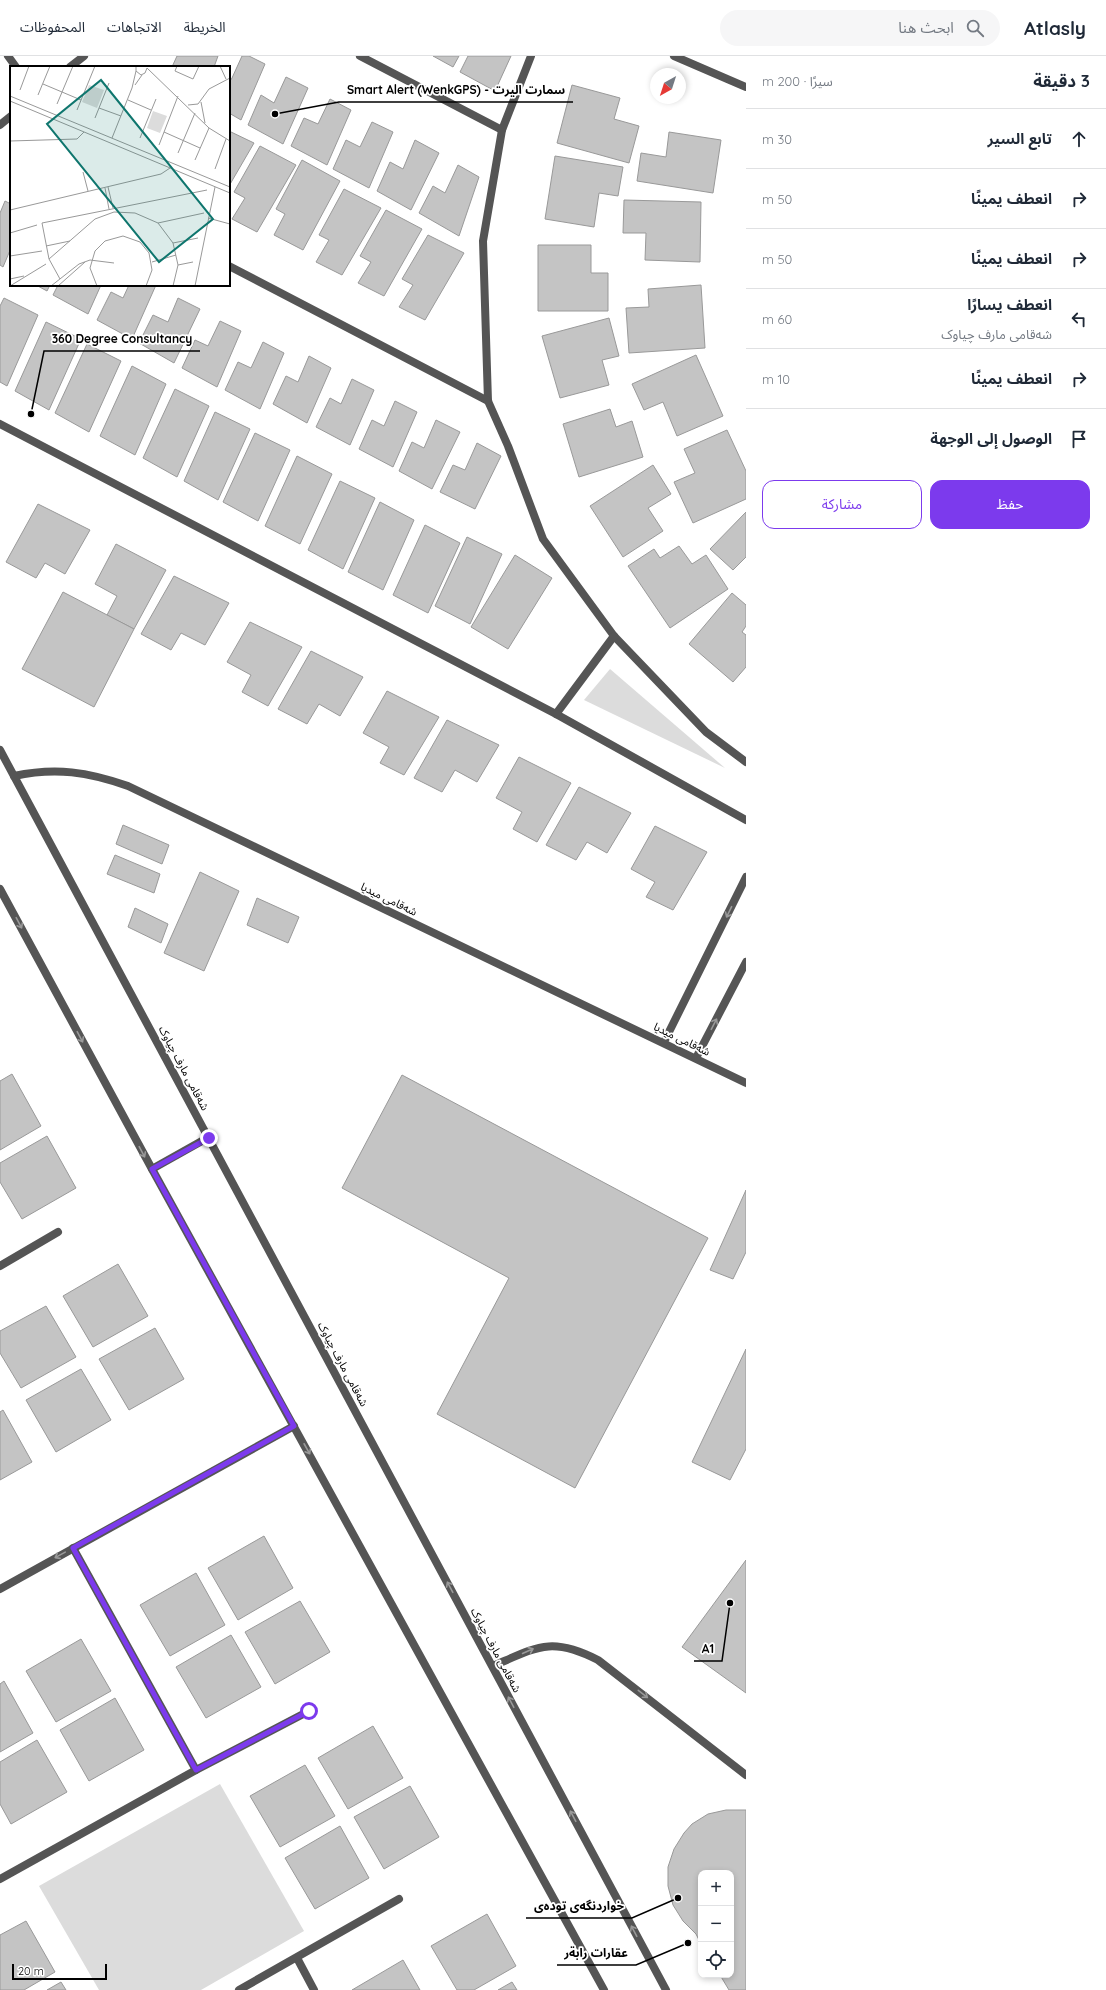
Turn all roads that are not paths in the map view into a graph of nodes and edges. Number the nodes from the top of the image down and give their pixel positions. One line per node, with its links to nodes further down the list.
1 (8, 56): 6 (street)
2 (84, 56): 7 (street)
3 (360, 56): 11 (street)
4 (531, 56): 11 (street)
5 (674, 56): 8 (street)
6 (15, 66)
7 (71, 66)
8 (746, 87)
9 (10, 117): 10 (street)
10 (0, 125)
11 (502, 130): 13 (street)
12 (230, 267): 13 (street)
13 (488, 401): 15 (street)
14 (0, 424): 16 (street)
15 (614, 636): 16 (street); 18 (street)
16 (556, 714): 20 (street)
17 (0, 750): 19 (street, شەقامی مارف چیاوک)
18 (746, 762)
19 (14, 776): 24 (street, شەقامی میدیا); 27 (street, شەقامی مارف چیاوک)
20 (746, 820)
21 (746, 877): 24 (street, one-way to 24)
22 (0, 889): 28 (street, one-way to 28)
23 (746, 962): 25 (street, one-way to 23)
24 (664, 1042): 25 (street, شەقامی میدیا)
25 (696, 1058): 26 (street, شەقامی میدیا)
26 (746, 1083)
27 (209, 1138): 28 (street); 34 (street, شەقامی مارف چیاوک, one-way to 27)
28 (152, 1169): 31 (street)
29 (58, 1232): 30 (street)
30 (0, 1266)
31 (294, 1426): 32 (street); 43 (street, one-way to 43)
32 (73, 1548): 33 (street, one-way to 33); 36 (street)
33 (0, 1588)
34 (492, 1666): 37 (street, one-way to 37); 44 (street, شەقامی مارف چیاوک, one-way to 34)
35 (309, 1711): 36 (street)
36 (196, 1770): 38 (street)
37 (746, 1775)
38 (0, 1879)
39 (399, 1899): 40 (street)
40 (297, 1958): 41 (street); 42 (street)
41 (239, 1990)
42 (314, 1990)
43 (604, 1990)
44 (666, 1990)

